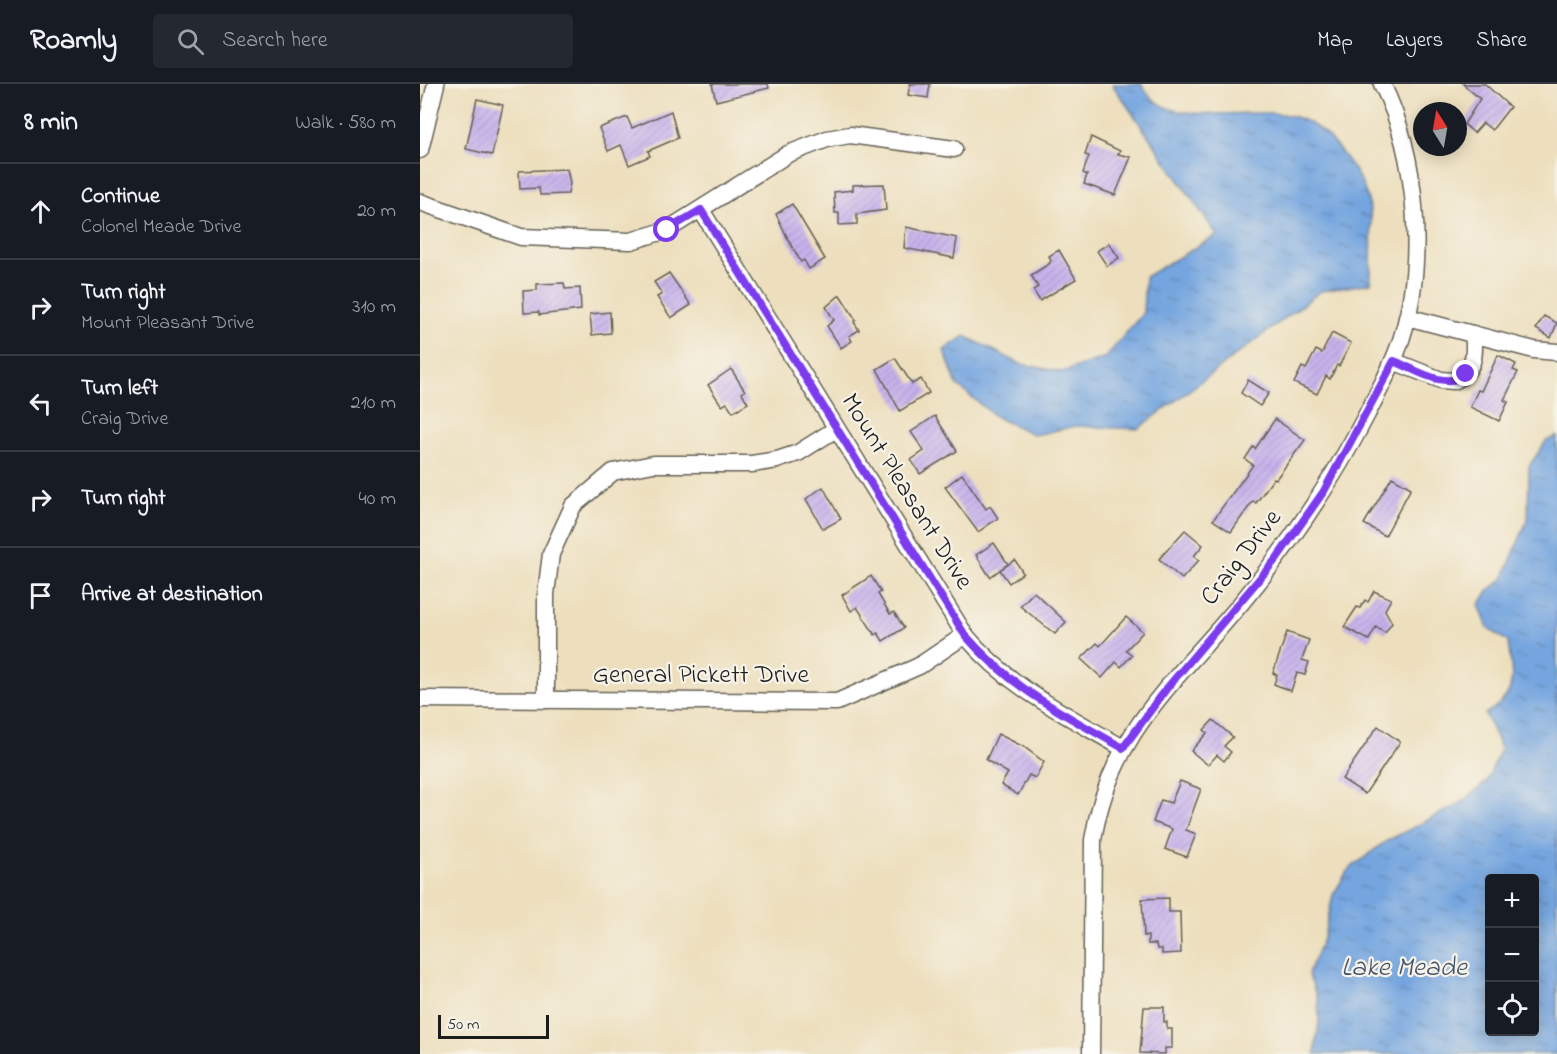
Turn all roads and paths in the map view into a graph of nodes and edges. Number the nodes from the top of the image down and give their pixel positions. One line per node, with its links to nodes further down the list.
1 (436, 84): 4 (street)
2 (1382, 84): 7 (street, Craig Drive)
3 (954, 149): 6 (street)
4 (420, 150)
5 (420, 202): 6 (street)
6 (701, 210): 11 (street, Mount Pleasant Drive)
7 (1407, 317): 8 (street); 10 (street, Craig Drive)
8 (1473, 334): 9 (street); 10 (street)
9 (1557, 352)
10 (1394, 361): 15 (street, Craig Drive)
11 (836, 429): 12 (street, Mount Pleasant Drive); 14 (street)
12 (965, 635): 14 (street, General Pickett Drive); 15 (street, Mount Pleasant Drive)
13 (420, 699): 14 (street, General Pickett Drive)
14 (546, 700)
15 (1123, 748): 16 (street, Craig Drive)
16 (1091, 1054)

